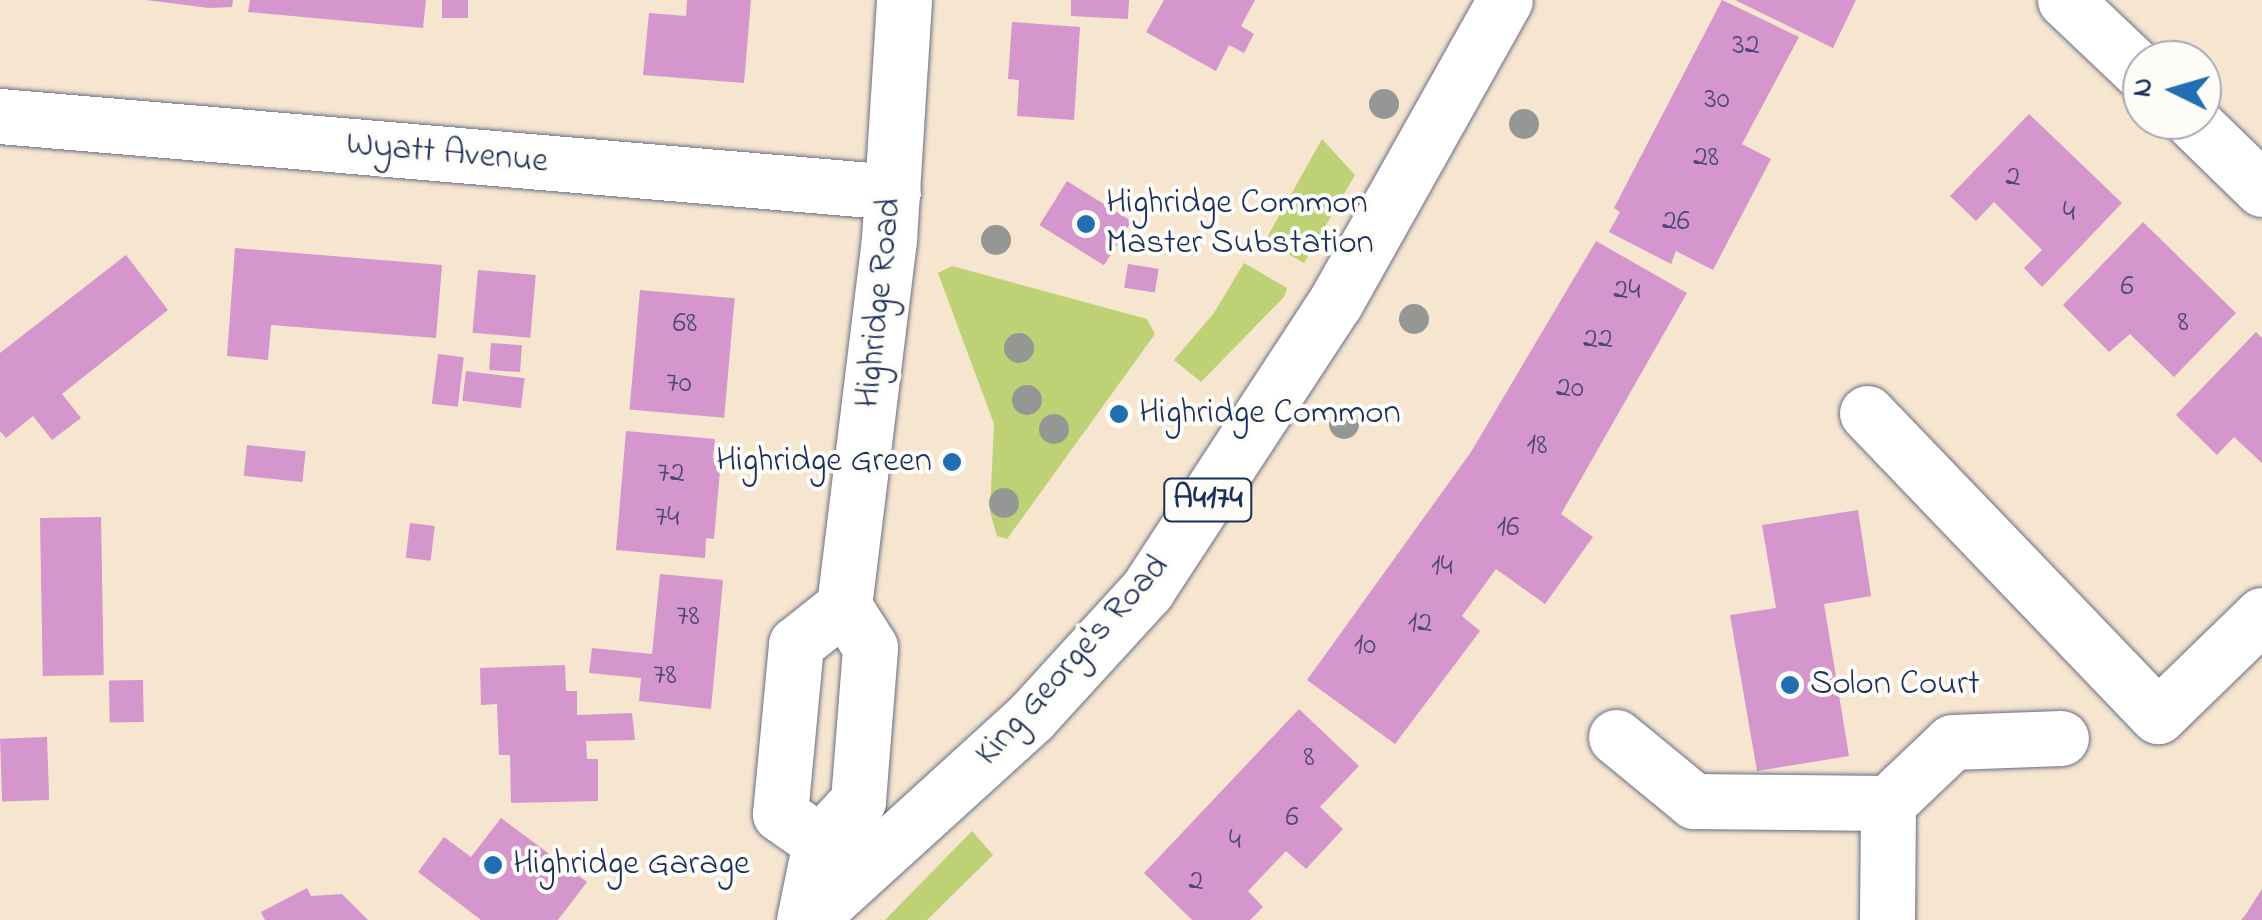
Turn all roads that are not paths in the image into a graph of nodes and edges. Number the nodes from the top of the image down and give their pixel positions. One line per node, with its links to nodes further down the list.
1 (904, 0): 8 (main road, Highridge Road)
2 (1505, 0): 16 (main road, King George's Road / A4174)
3 (2064, 0): 4 (main road)
4 (2122, 54)
5 (0, 116): 8 (main road, Wyatt Avenue)
6 (2212, 140): 7 (main road)
7 (2262, 189)
8 (893, 192): 10 (main road, Highridge Road)
9 (1867, 413): 11 (main road)
10 (844, 606): 15 (main road); 15 (main road)
11 (2262, 615)
12 (1616, 737): 14 (main road)
13 (2061, 738): 14 (main road)
14 (1888, 803): 17 (main road)
15 (820, 842): 16 (main road)
16 (806, 920)
17 (1888, 920)

